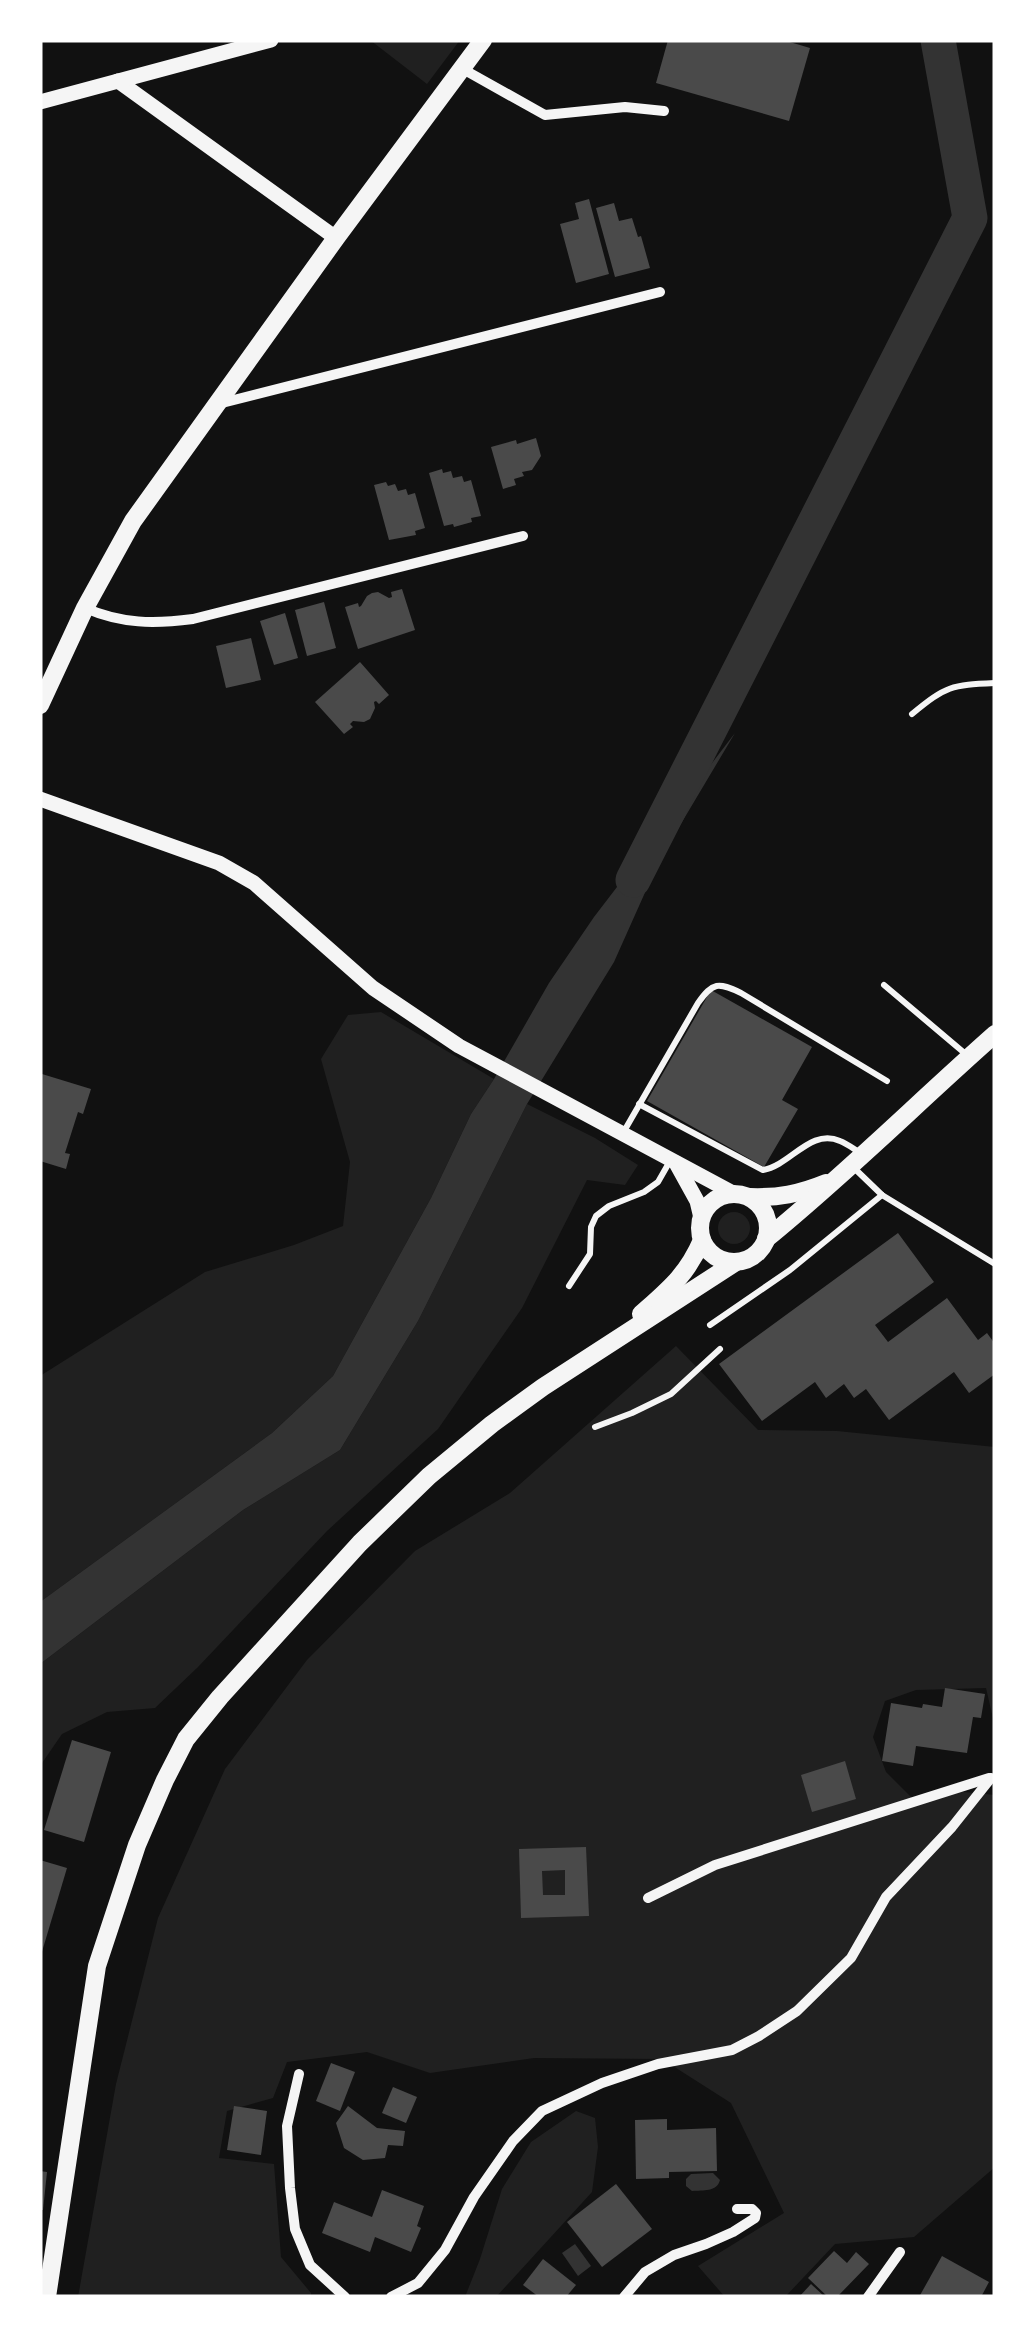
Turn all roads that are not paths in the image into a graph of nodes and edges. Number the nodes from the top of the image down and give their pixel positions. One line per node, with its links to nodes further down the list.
1 (271, 40): 4 (street)
2 (482, 40): 3 (main road)
3 (462, 68): 6 (street); 7 (main road)
4 (118, 81): 5 (street); 7 (street)
5 (40, 102)
6 (664, 111)
7 (336, 238): 9 (main road)
8 (660, 292): 9 (street)
9 (217, 405): 11 (main road)
10 (523, 536): 11 (street)
11 (86, 608): 13 (main road)
12 (995, 683): 14 (lane)
13 (43, 693)
14 (912, 714)
15 (40, 798): 21 (street)
16 (884, 984): 18 (lane)
17 (995, 1034): 18 (main road)
18 (968, 1057): 23 (main road)
19 (887, 1081): 20 (lane)
20 (639, 1104): 21 (lane); 23 (lane)
21 (622, 1134): 22 (street)
22 (673, 1161): 25 (street); 26 (street); 31 (lane)
23 (852, 1166): 24 (lane); 25 (main road); 27 (main road)
24 (882, 1194): 30 (lane); 32 (lane)
25 (742, 1195): 26 (main road); 27 (main road)
26 (701, 1218): 28 (main road)
27 (766, 1239): 29 (main road)
28 (702, 1240): 29 (main road); 34 (main road)
29 (736, 1262): 34 (main road)
30 (995, 1264)
31 (569, 1286)
32 (710, 1325)
33 (720, 1348): 35 (lane)
34 (594, 1352): 41 (main road)
35 (595, 1427)
36 (993, 1778): 37 (street); 43 (street)
37 (648, 1898)
38 (299, 2074): 42 (street)
39 (738, 2209): 44 (street)
40 (900, 2252): 45 (street)
41 (47, 2297)
42 (344, 2297)
43 (391, 2297)
44 (624, 2297)
45 (868, 2297)

